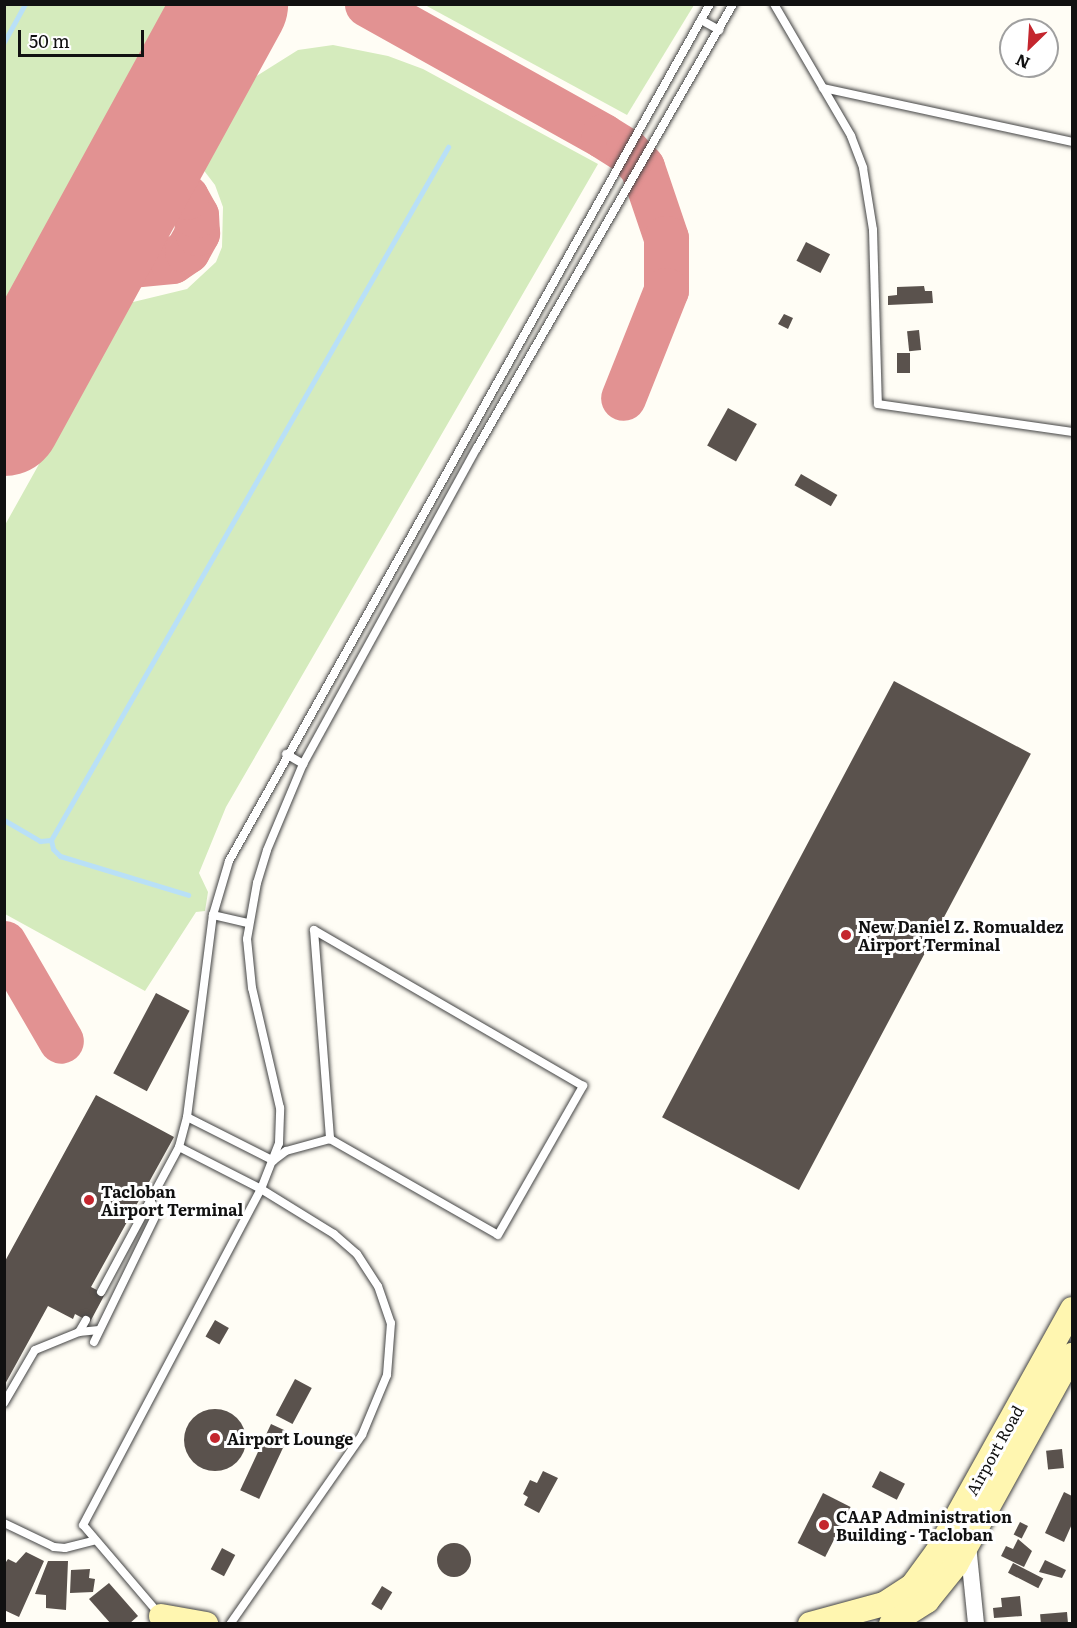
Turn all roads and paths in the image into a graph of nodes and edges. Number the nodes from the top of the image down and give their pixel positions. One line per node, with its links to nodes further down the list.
1 (710, 4): 4 (lane)
2 (733, 4): 5 (lane)
3 (774, 4): 6 (lane)
4 (701, 20): 5 (lane); 9 (lane)
5 (719, 30): 10 (lane)
6 (823, 88): 7 (lane); 8 (lane)
7 (1072, 142)
8 (1072, 432)
9 (463, 440): 10 (lane); 11 (lane)
10 (477, 448): 12 (lane)
11 (286, 754): 12 (lane); 13 (lane)
12 (303, 764): 14 (lane)
13 (213, 915): 14 (lane); 15 (lane)
14 (248, 923): 18 (lane)
15 (187, 1117): 17 (lane); 18 (lane)
16 (330, 1139): 16 (lane); 18 (lane)
17 (179, 1147): 19 (lane); 20 (lane)
18 (274, 1161): 19 (lane)
19 (261, 1189): 31 (lane); 35 (lane)
20 (150, 1200): 21 (lane); 24 (lane)
21 (101, 1292)
22 (1072, 1309): 30 (main road, Airport Road)
23 (86, 1320): 25 (lane)
24 (99, 1330): 25 (lane); 26 (lane)
25 (79, 1332): 28 (lane)
26 (94, 1342)
27 (1072, 1355): 30 (main road, Airport Road)
28 (4, 1403)
29 (4, 1523): 31 (lane)
30 (958, 1539): 32 (main road, Airport Road); 38 (street)
31 (94, 1541): 33 (lane)
32 (920, 1593): 36 (main road, Airport Road); 37 (main road, Airport Road)
33 (164, 1620): 34 (main road)
34 (206, 1623)
35 (230, 1623)
36 (810, 1623)
37 (891, 1623)
38 (976, 1623)

